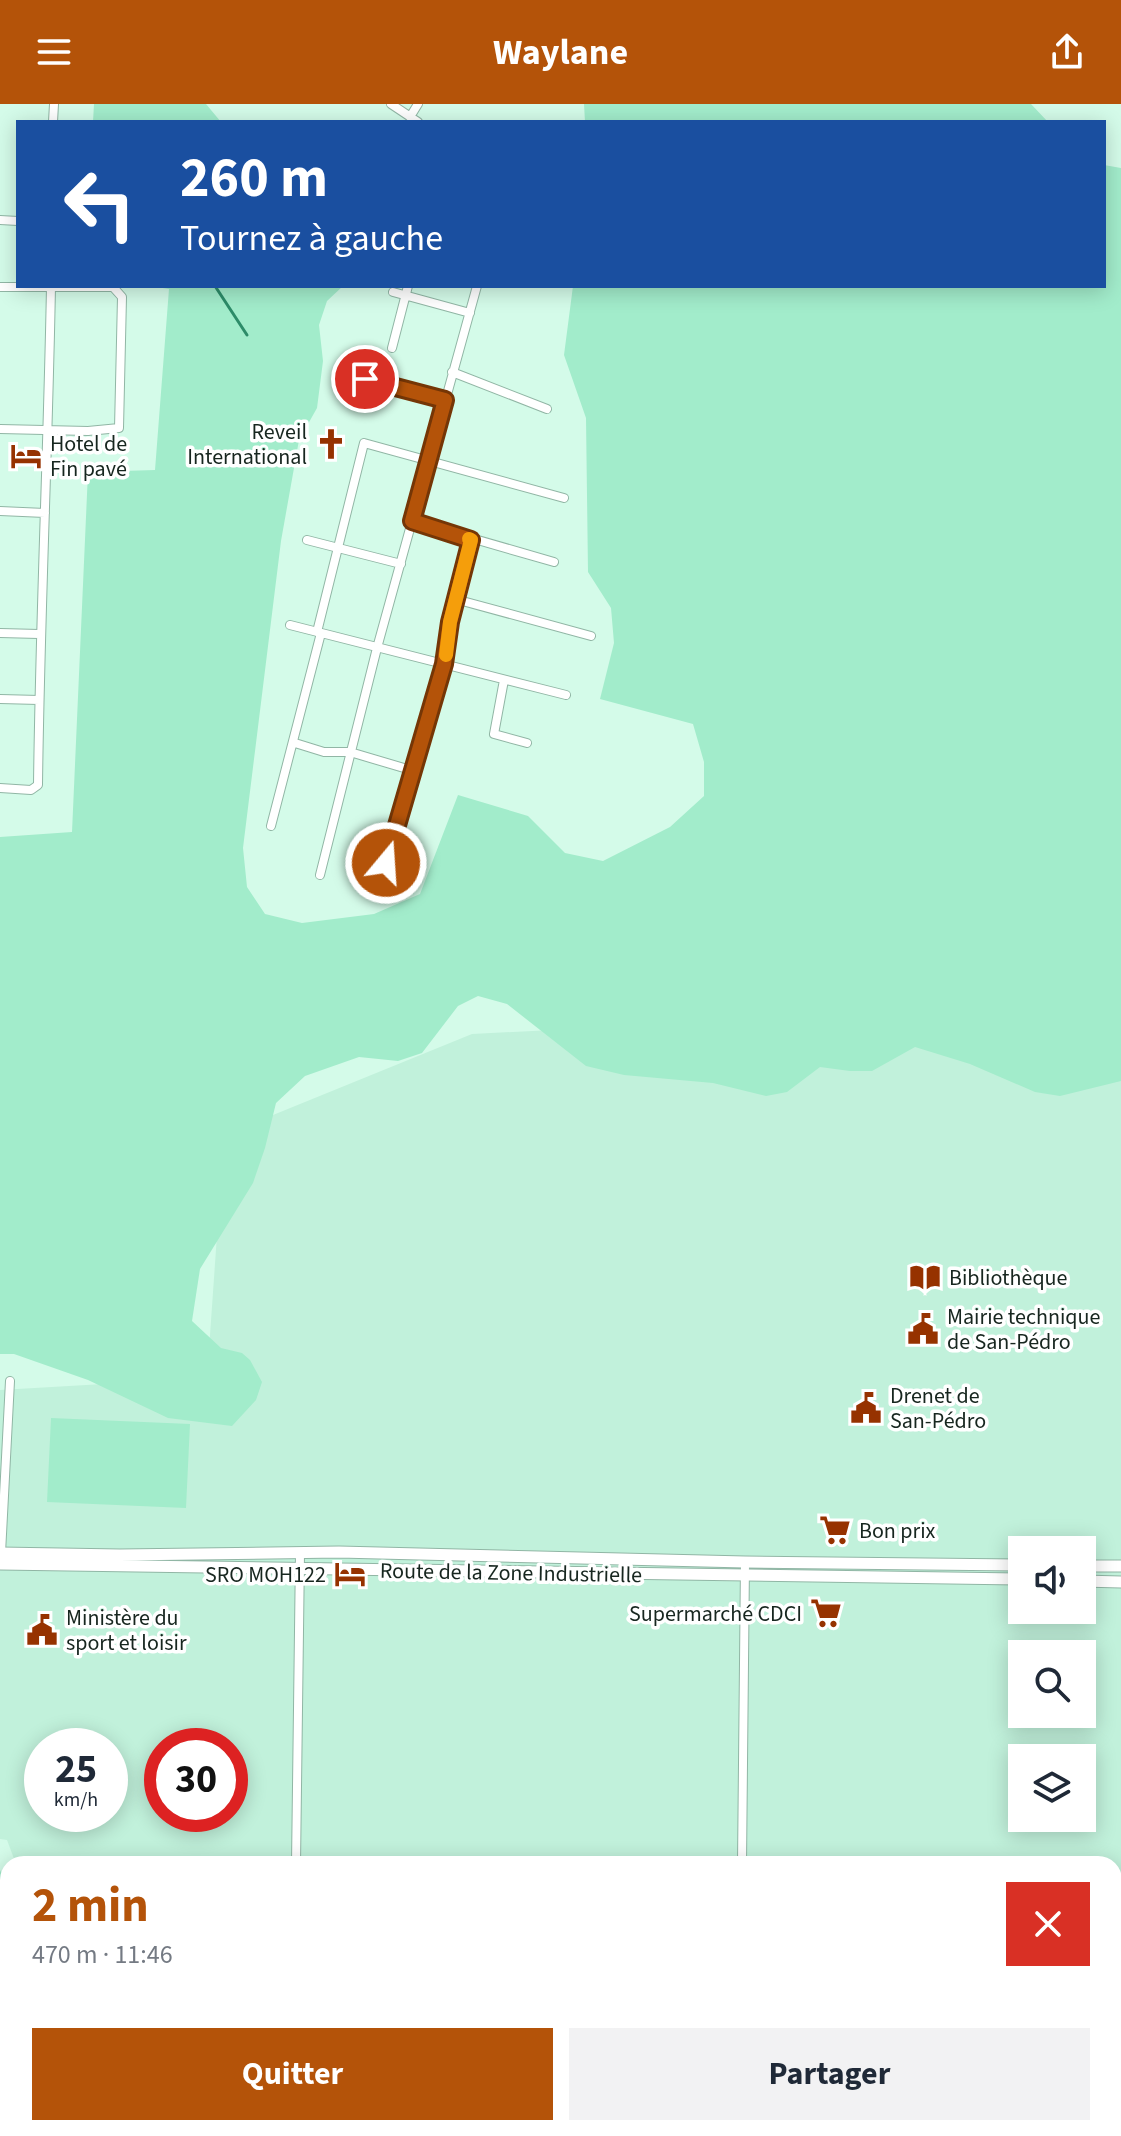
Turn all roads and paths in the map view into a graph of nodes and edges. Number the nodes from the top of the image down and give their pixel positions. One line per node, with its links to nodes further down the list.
1 (391, 104): 3 (street)
2 (418, 104): 3 (street)
3 (414, 119)
4 (51, 288): 16 (street)
5 (114, 288): 16 (street)
6 (476, 288): 9 (street)
7 (407, 291): 8 (street); 9 (street); 10 (street)
8 (393, 292)
9 (470, 313): 12 (street)
10 (392, 348)
11 (339, 372): 13 (street)
12 (452, 372): 13 (street); 14 (street)
13 (445, 400): 17 (street)
14 (547, 409)
15 (0, 429): 16 (street)
16 (48, 430): 20 (street)
17 (429, 461): 18 (street); 21 (street); 24 (street)
18 (564, 498)
19 (0, 511): 20 (street)
20 (45, 513): 31 (street)
21 (412, 521): 23 (street); 26 (street)
22 (307, 540): 24 (street)
23 (471, 540): 25 (street); 27 (street)
24 (338, 549): 26 (street); 30 (street)
25 (554, 562)
26 (401, 564): 33 (street)
27 (455, 599): 32 (street); 34 (street)
28 (290, 625): 30 (street)
29 (0, 633): 31 (street)
30 (319, 633): 33 (street); 39 (street)
31 (39, 634): 38 (street)
32 (591, 636)
33 (377, 648): 34 (street); 41 (street)
34 (444, 664): 35 (street); 42 (street)
35 (504, 680): 36 (street); 40 (street)
36 (566, 695)
37 (0, 699): 38 (street)
38 (39, 700): 43 (street)
39 (295, 743): 41 (street); 44 (street)
40 (527, 743)
41 (350, 752): 42 (street); 46 (street)
42 (414, 771): 45 (street)
43 (0, 788)
44 (271, 826)
45 (386, 863)
46 (320, 875)
47 (10, 1381): 48 (street)
48 (0, 1553): 49 (main road, Route de la Zone Industrielle)
49 (300, 1553): 50 (main road, Route de la Zone Industrielle); 55 (street)
50 (745, 1562): 52 (main road, Route de la Zone Industrielle); 56 (street)
51 (0, 1564): 55 (main road, Route de la Zone Industrielle)
52 (1008, 1565)
53 (1096, 1566): 54 (main road)
54 (1121, 1566)
55 (299, 1570): 56 (main road, Route de la Zone Industrielle); 60 (street)
56 (745, 1577): 57 (main road, Route de la Zone Industrielle); 61 (street)
57 (1008, 1579)
58 (1096, 1581): 59 (main road)
59 (1121, 1582)
60 (296, 1856)
61 (742, 1856)

